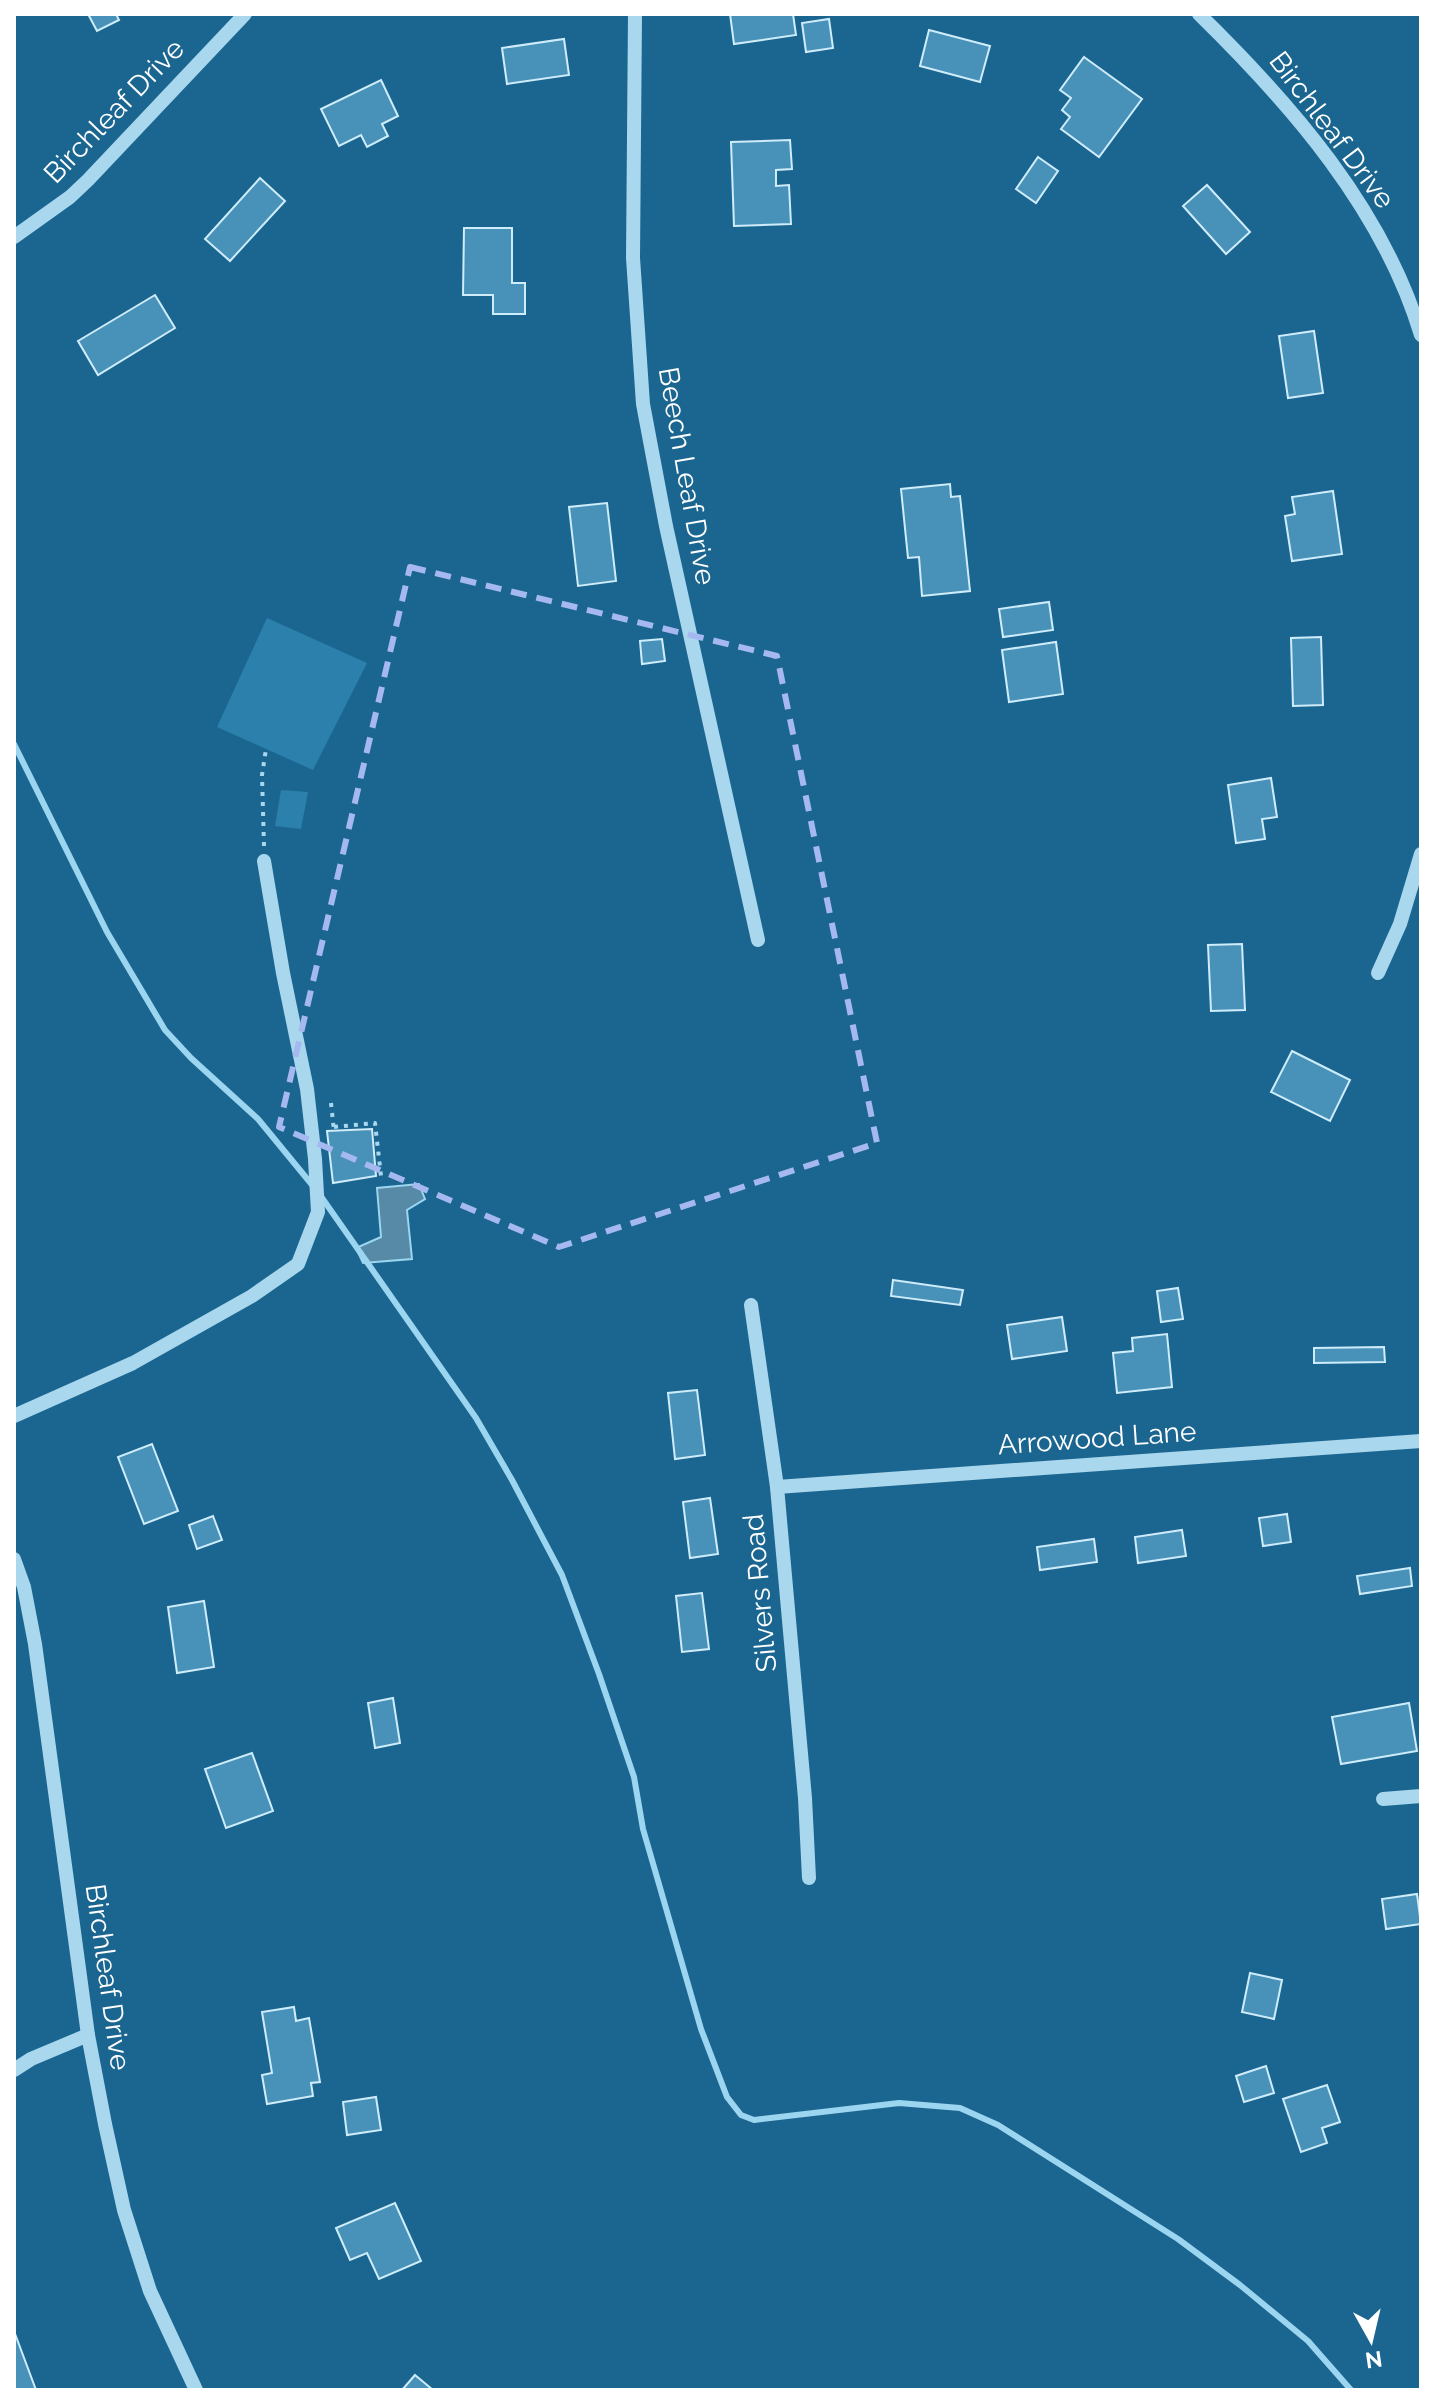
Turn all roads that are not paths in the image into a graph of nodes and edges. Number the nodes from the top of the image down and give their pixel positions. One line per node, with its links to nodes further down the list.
1 (245, 14): 4 (street, Birchleaf Drive)
2 (635, 14): 8 (street, Beech Leaf Drive)
3 (1199, 14): 5 (street, Birchleaf Drive)
4 (14, 237)
5 (1421, 335)
6 (1421, 854): 9 (street)
7 (264, 861): 11 (street)
8 (758, 940)
9 (1378, 973)
10 (751, 1305): 13 (street, Silvers Road)
11 (14, 1416)
12 (1421, 1441): 13 (street, Arrowood Lane)
13 (777, 1487): 17 (street, Silvers Road)
14 (14, 1559): 18 (street, Birchleaf Drive)
15 (1421, 1796): 16 (street)
16 (1383, 1799)
17 (809, 1878)
18 (88, 2035): 19 (street); 20 (street, Birchleaf Drive)
19 (14, 2070)
20 (196, 2390)

